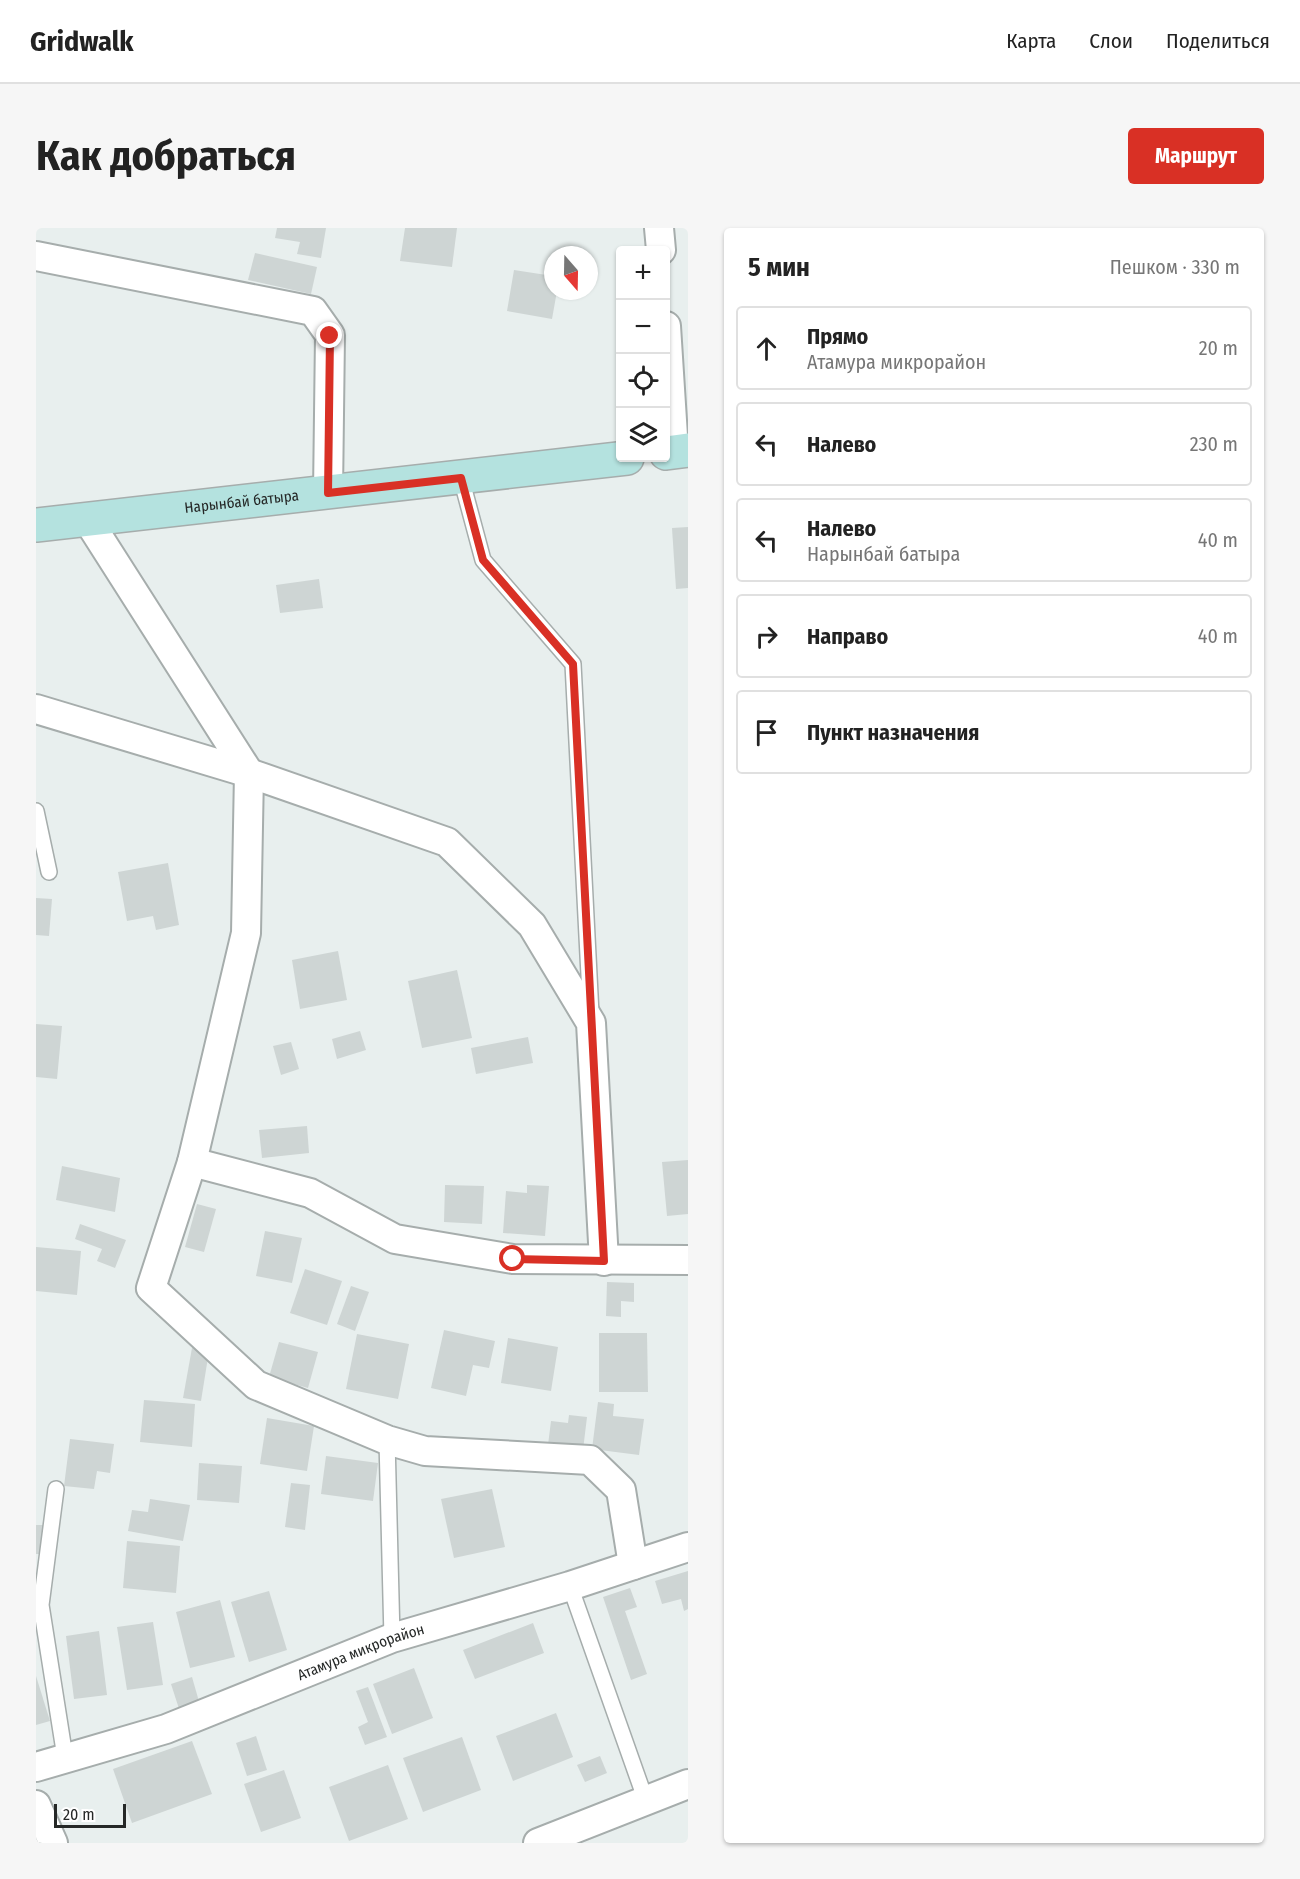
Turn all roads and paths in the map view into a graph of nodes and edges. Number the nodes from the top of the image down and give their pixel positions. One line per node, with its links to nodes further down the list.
1 (659, 228): 2 (street)
2 (661, 246)
3 (36, 256): 8 (street)
4 (668, 354): 5 (street)
5 (676, 452)
6 (616, 459): 7 (street, Нарынбай батыра)
7 (461, 478): 8 (street, Нарынбай батыра); 15 (lane)
8 (328, 493): 9 (street, Нарынбай батыра)
9 (87, 519): 10 (street, Нарынбай батыра); 12 (street)
10 (36, 525)
11 (36, 709): 12 (street)
12 (249, 773): 15 (street); 16 (street)
13 (36, 812): 14 (lane)
14 (49, 872)
15 (591, 1023): 18 (street)
16 (192, 1162): 18 (street); 19 (street)
17 (688, 1260): 18 (street)
18 (604, 1261)
19 (387, 1440): 22 (street); 24 (lane)
20 (56, 1489): 25 (lane)
21 (688, 1547): 22 (street, Атамура микрорайон)
22 (633, 1565): 23 (street, Атамура микрорайон)
23 (570, 1586): 24 (street, Атамура микрорайон); 28 (lane)
24 (392, 1638): 25 (street, Атамура микрорайон)
25 (65, 1757): 26 (street, Атамура микрорайон)
26 (36, 1767)
27 (688, 1784): 28 (street)
28 (646, 1801): 30 (street)
29 (36, 1805): 31 (street)
30 (552, 1841)
31 (53, 1843)

